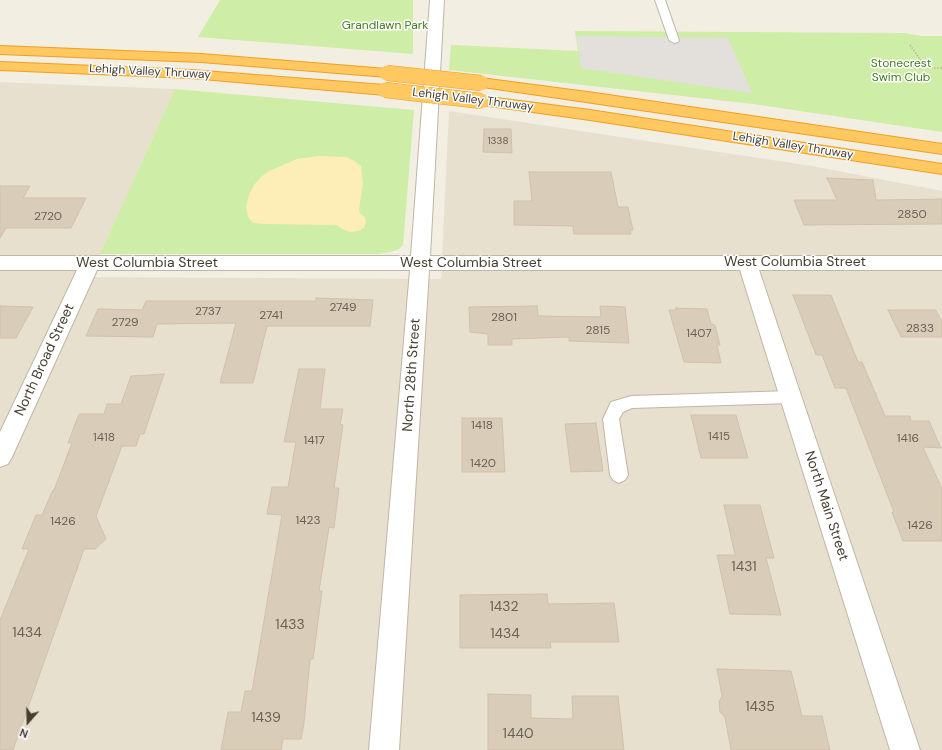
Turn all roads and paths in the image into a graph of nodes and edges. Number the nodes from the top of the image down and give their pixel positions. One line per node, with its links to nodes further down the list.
1 (437, 0): 13 (street, North 28th Street)
2 (660, 0): 3 (lane)
3 (674, 40)
4 (910, 45): 7 (path)
5 (0, 50): 8 (highway, Lehigh Valley Thruway, bridge)
6 (0, 66): 9 (highway, Lehigh Valley Thruway, bridge)
7 (942, 68)
8 (942, 149)
9 (942, 169)
10 (747, 262): 13 (street, West Columbia Street); 14 (street, West Columbia Street); 15 (street, North Main Street)
11 (0, 263): 12 (street, West Columbia Street)
12 (90, 263): 13 (street, West Columbia Street); 16 (street, North Broad Street)
13 (420, 263): 18 (street, North 28th Street)
14 (942, 263)
15 (791, 397): 17 (lane); 19 (street, North Main Street)
16 (0, 457)
17 (619, 475)
18 (384, 750)
19 (905, 750)

